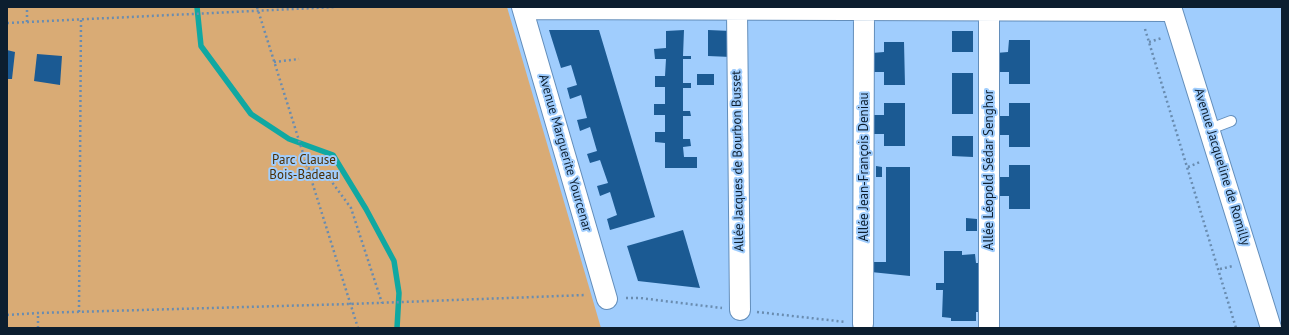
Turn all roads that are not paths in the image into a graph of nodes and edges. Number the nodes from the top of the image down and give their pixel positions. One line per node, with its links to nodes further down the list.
1 (523, 8): 4 (street); 9 (street, Avenue Marguerite Yourcenar)
2 (800, 9): 4 (street); 5 (street)
3 (1171, 9): 6 (street); 8 (street, Avenue Jacqueline de Romilly)
4 (737, 11): 10 (street, Allée Jacques de Bourbon Busset)
5 (864, 11): 6 (street); 11 (street, Allée Jean-François Deniau)
6 (989, 11): 12 (street, Allée Léopold Sédar Senghor)
7 (1231, 121): 8 (lane)
8 (1210, 129): 13 (street, Avenue Jacqueline de Romilly)
9 (607, 295)
10 (740, 310)
11 (863, 324)
12 (989, 328)
13 (1271, 328)

